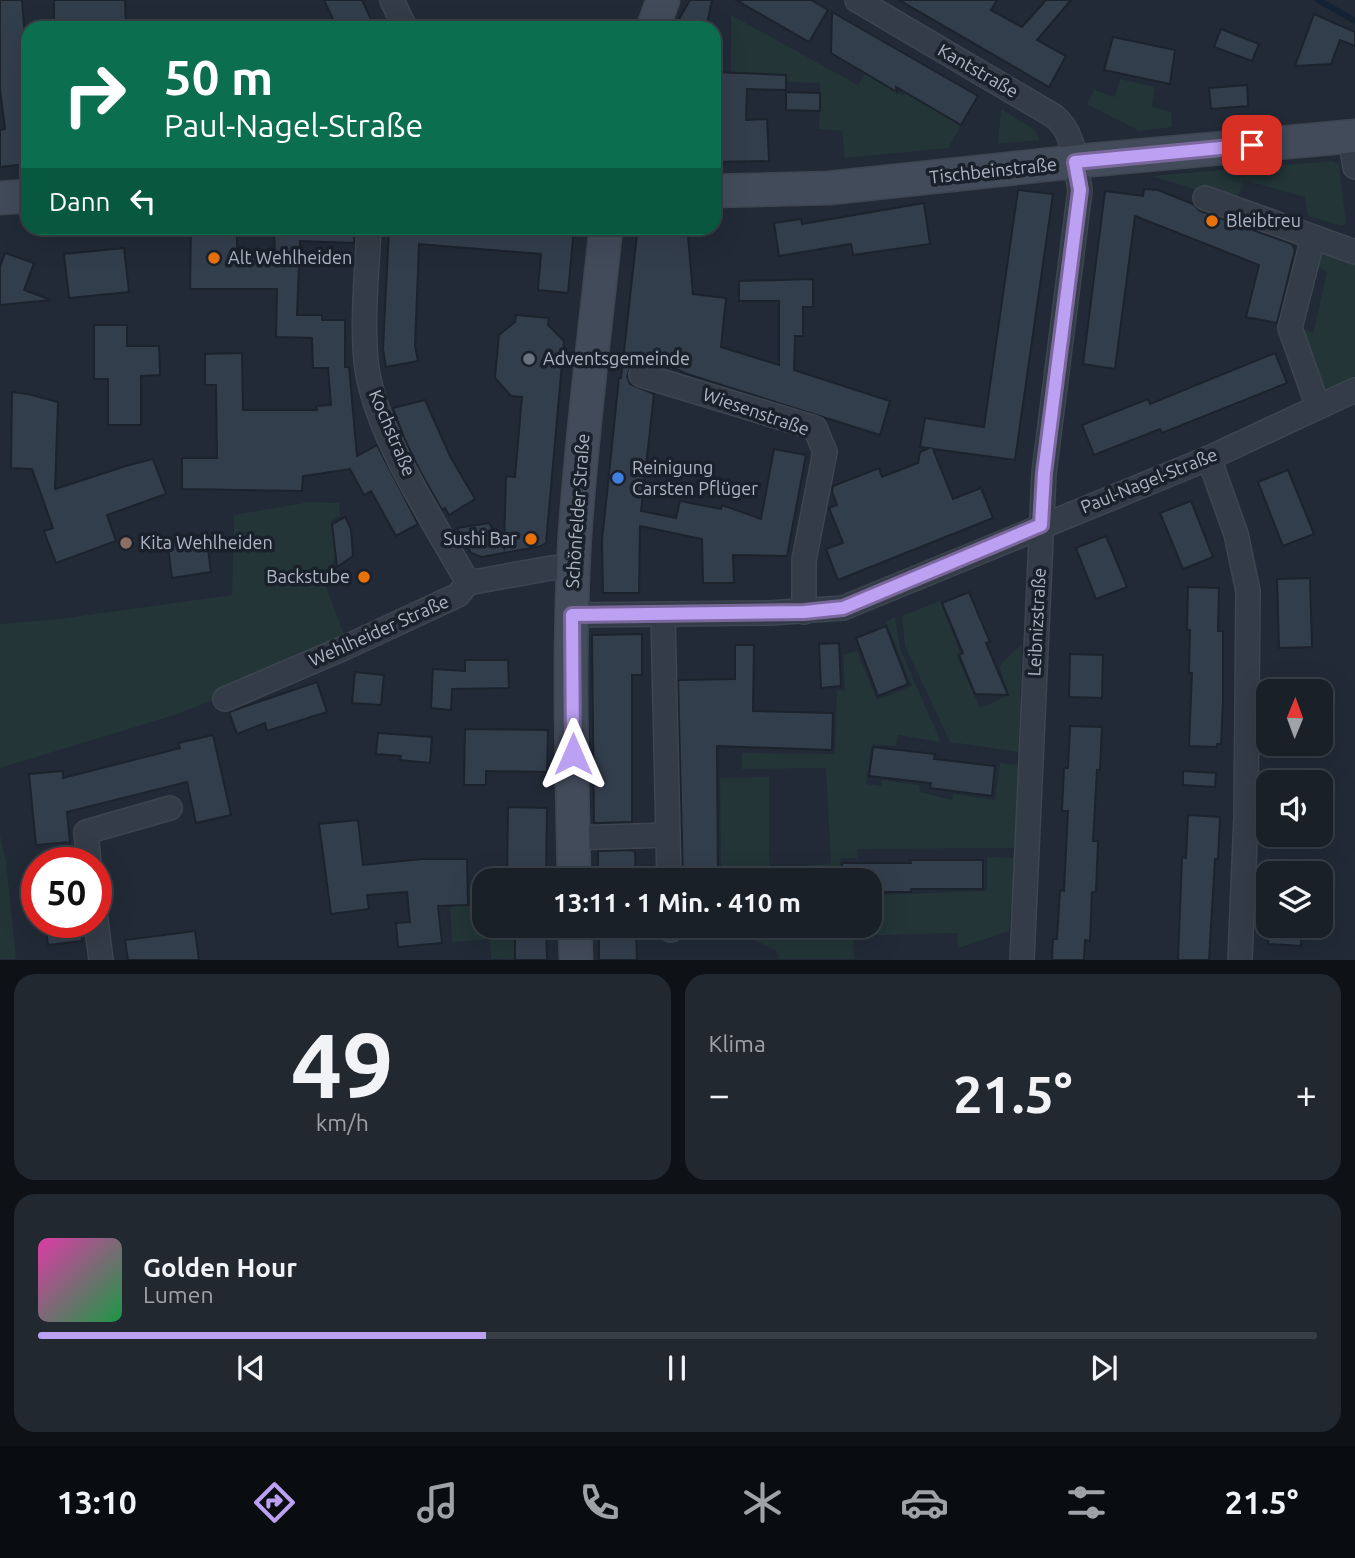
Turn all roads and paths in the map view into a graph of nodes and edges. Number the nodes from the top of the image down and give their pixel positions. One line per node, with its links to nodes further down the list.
1 (392, 0): 4 (street)
2 (663, 0): 5 (main road)
3 (857, 0): 7 (street, Kantstraße)
4 (402, 21)
5 (656, 21)
6 (1352, 136): 7 (main road, Tischbeinstraße); 8 (street)
7 (1075, 162): 9 (main road, Tischbeinstraße); 21 (street, Leibnizstraße)
8 (1355, 167)
9 (721, 191)
10 (21, 196): 11 (main road)
11 (0, 198)
12 (1205, 198): 15 (street)
13 (369, 235): 23 (street, Kochstraße)
14 (605, 235): 22 (main road, Schönfelder Straße)
15 (1313, 238): 16 (street); 19 (street)
16 (1355, 252)
17 (641, 374): 24 (street, Wiesenstraße)
18 (1355, 390): 19 (street, Paul-Nagel-Straße)
19 (1318, 407): 20 (street, Paul-Nagel-Straße)
20 (1209, 458): 21 (street, Paul-Nagel-Straße); 39 (street)
21 (1041, 525): 24 (street, Paul-Nagel-Straße); 38 (street, Leibnizstraße)
22 (574, 567): 23 (street, Wehlheider Straße); 25 (main road, Schönfelder Straße)
23 (468, 583): 27 (street, Wehlheider Straße)
24 (804, 612): 26 (street, Paul-Nagel-Straße)
25 (572, 615): 26 (street, Paul-Nagel-Straße); 30 (main road, Schönfelder Straße)
26 (663, 615): 29 (street)
27 (225, 699)
28 (170, 808): 31 (street)
29 (668, 835): 30 (street); 33 (street)
30 (573, 838): 32 (main road, Schönfelder Straße)
31 (87, 847)
32 (574, 868)
33 (669, 868)
34 (98, 938): 36 (street)
35 (575, 938): 37 (main road)
36 (101, 960)
37 (576, 960)
38 (1022, 960)
39 (1240, 960)

